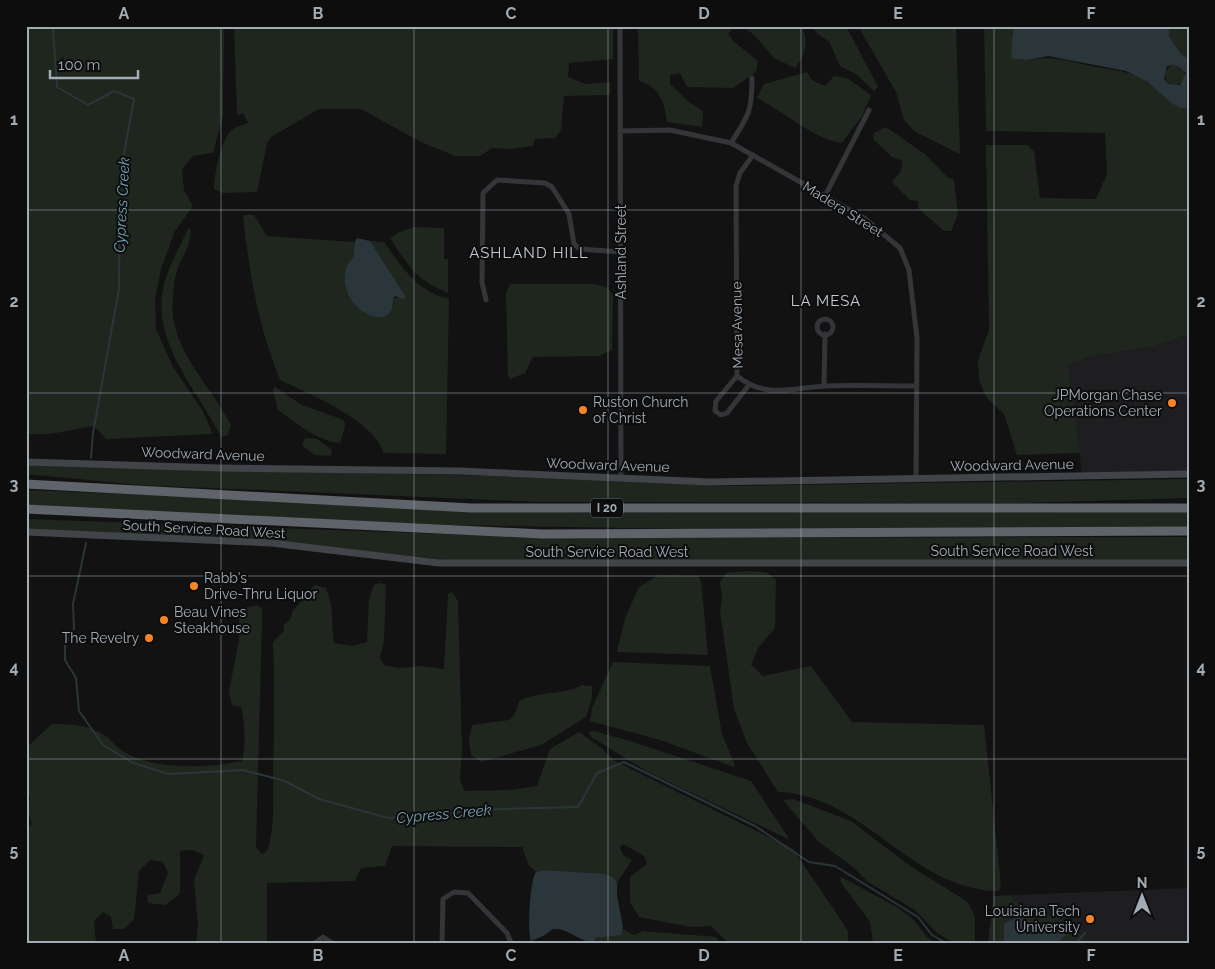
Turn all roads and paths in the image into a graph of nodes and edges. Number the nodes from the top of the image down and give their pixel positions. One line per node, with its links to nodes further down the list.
1 (620, 26): 4 (street, Ashland Street)
2 (752, 78): 5 (street)
3 (869, 110): 7 (street)
4 (620, 131): 5 (street, Madera Street); 8 (street, Ashland Street)
5 (731, 143): 6 (street, Madera Street)
6 (753, 155): 7 (street, Madera Street); 11 (street, Mesa Avenue)
7 (825, 196): 14 (street, Madera Street)
8 (621, 252): 9 (street); 17 (street, Ashland Street)
9 (486, 300)
10 (824, 334): 13 (street)
11 (738, 376): 12 (street, Mesa Avenue); 12 (street)
12 (749, 385): 13 (street, Mesa Avenue)
13 (824, 386): 14 (street, Mesa Avenue)
14 (916, 386): 18 (street, Madera Street)
15 (26, 462): 17 (main road, Woodward Avenue)
16 (1189, 474): 18 (main road, Woodward Avenue)
17 (621, 478): 18 (main road, Woodward Avenue)
18 (916, 480)
19 (26, 484): 20 (highway, I 20)
20 (1189, 508)
21 (26, 510): 22 (highway, I 20)
22 (1189, 531)
23 (26, 532): 24 (main road, South Service Road West)
24 (1189, 563)
25 (315, 943): 26 (street)
26 (332, 943)
27 (442, 943): 28 (street)
28 (511, 943)

